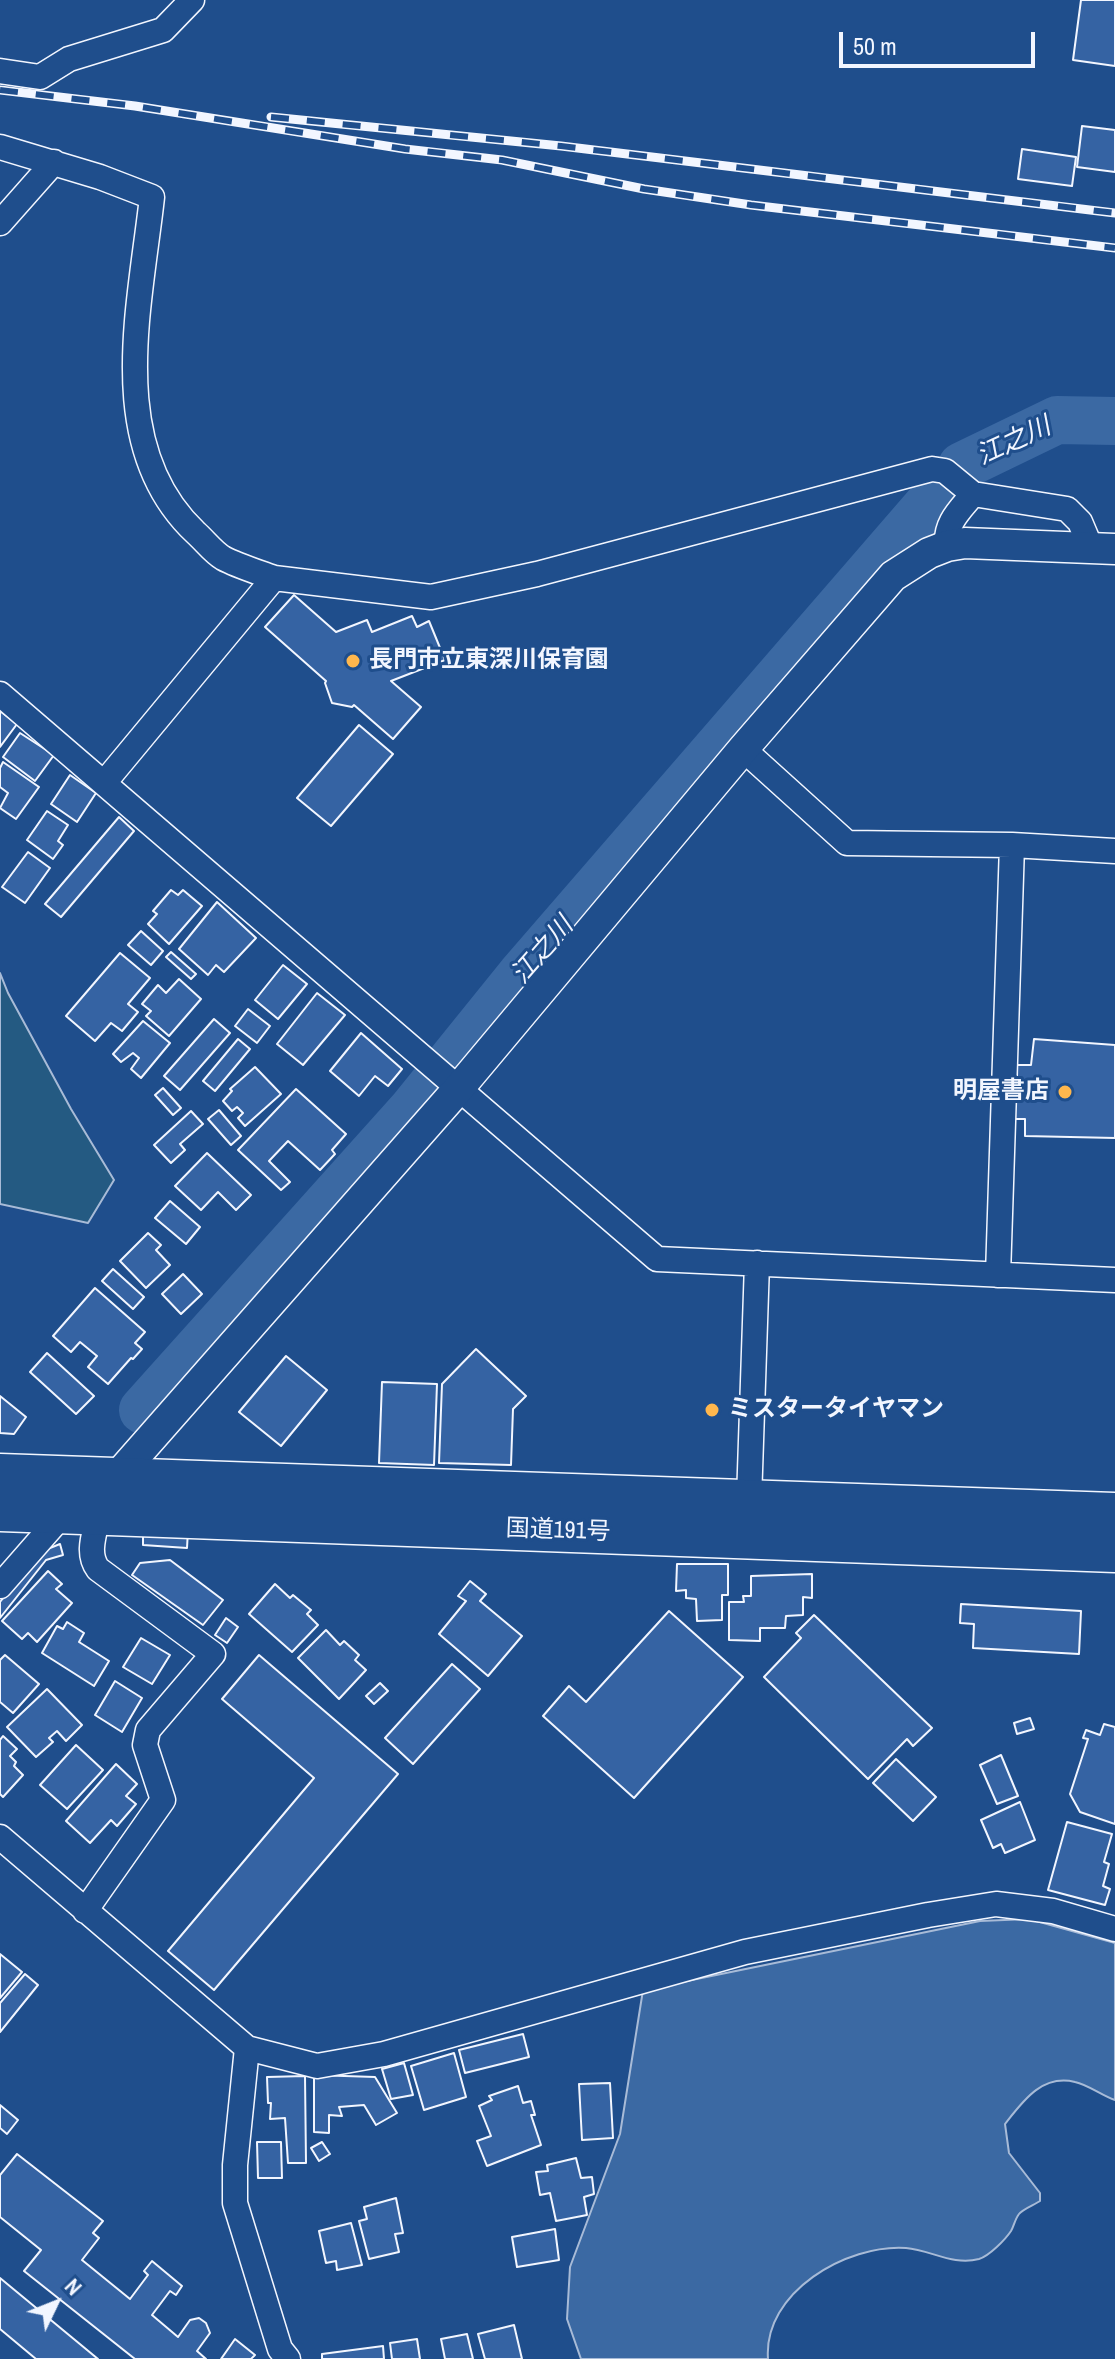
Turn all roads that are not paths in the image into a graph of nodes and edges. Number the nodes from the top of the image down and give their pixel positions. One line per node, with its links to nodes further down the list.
1 (192, 0): 2 (street)
2 (0, 71)
3 (0, 147): 4 (street)
4 (54, 162): 5 (street); 9 (street)
5 (0, 223)
6 (973, 494): 7 (street); 8 (street); 9 (street)
7 (947, 546): 8 (street); 11 (street)
8 (1103, 549)
9 (274, 578): 12 (street)
10 (0, 694): 12 (street)
11 (743, 749): 13 (street); 15 (street)
12 (104, 783): 15 (street)
13 (1012, 845): 14 (street); 17 (street)
14 (1115, 851)
15 (459, 1088): 16 (street); 20 (street)
16 (757, 1263): 17 (street); 21 (street)
17 (998, 1275): 18 (street)
18 (1115, 1280)
19 (0, 1474): 20 (highway, 国道191号)
20 (116, 1478): 21 (highway, 国道191号); 24 (street)
21 (749, 1500): 23 (highway, 国道191号)
22 (0, 1511): 24 (highway, 国道191号)
23 (1115, 1513)
24 (81, 1515): 25 (highway, 国道191号); 26 (street); 28 (street)
25 (1115, 1552)
26 (0, 1586)
27 (0, 1837): 28 (street)
28 (85, 1911): 30 (street)
29 (1115, 1929): 30 (street)
30 (247, 2048): 31 (street)
31 (288, 2359)

